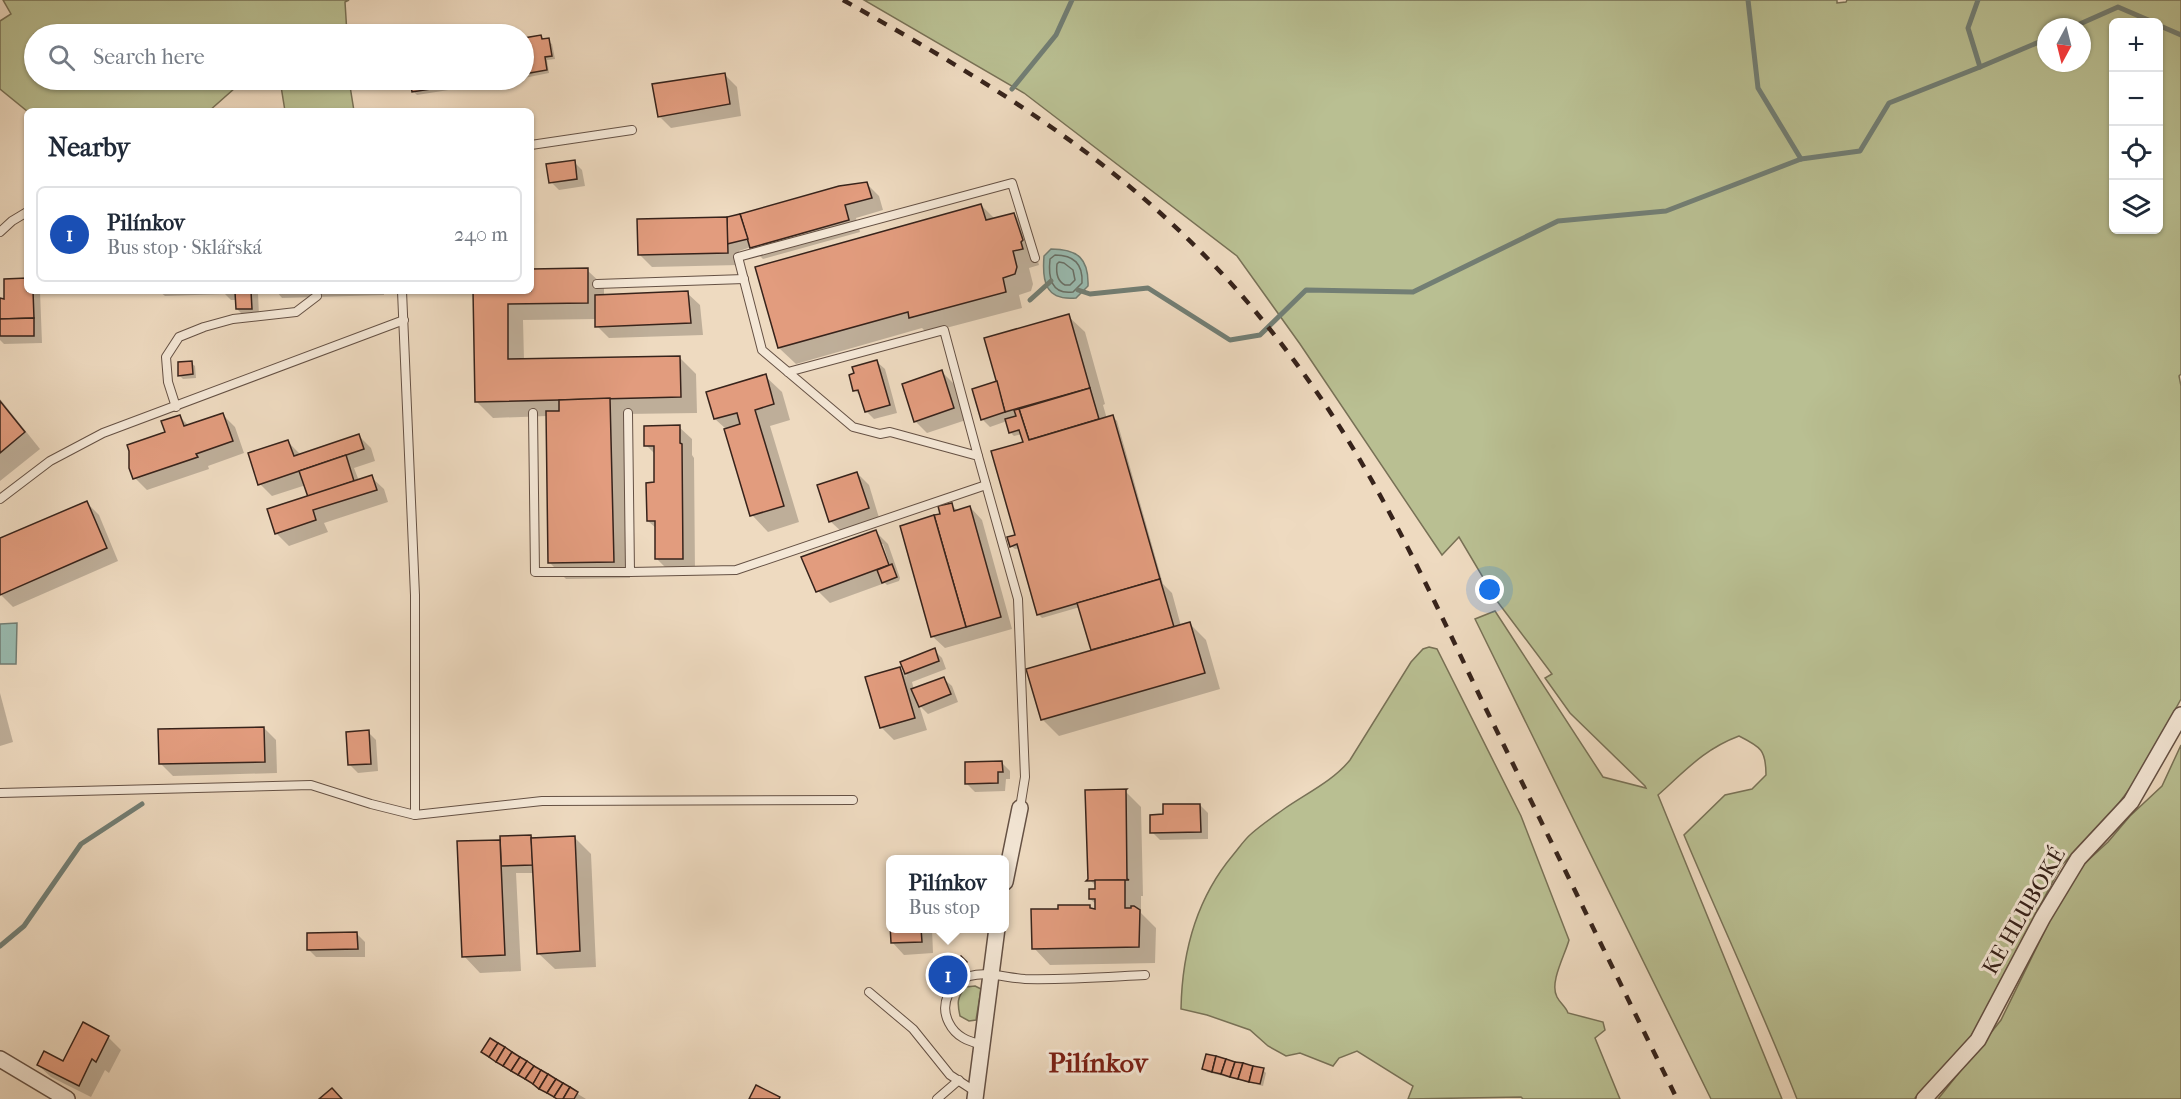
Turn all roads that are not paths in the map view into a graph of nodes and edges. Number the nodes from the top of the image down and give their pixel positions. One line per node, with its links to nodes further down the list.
1 (632, 130): 2 (lane)
2 (534, 146)
3 (24, 214): 4 (lane)
4 (0, 232)
5 (1035, 258): 6 (lane)
6 (744, 279): 7 (lane); 11 (lane)
7 (597, 284)
8 (402, 294): 10 (lane)
9 (317, 296): 12 (lane)
10 (404, 320): 12 (lane); 23 (lane)
11 (788, 372): 15 (lane); 15 (lane)
12 (176, 407): 17 (lane)
13 (533, 413): 18 (lane)
14 (628, 413): 18 (lane)
15 (978, 456): 16 (lane)
16 (986, 485): 18 (lane); 22 (lane)
17 (0, 500)
18 (630, 572)
19 (2181, 715): 35 (street, KE HLUBOKÉ)
20 (0, 793): 23 (lane)
21 (853, 800): 23 (lane)
22 (1020, 808): 24 (street)
23 (415, 815)
24 (1009, 862)
25 (996, 933): 26 (street)
26 (991, 975): 27 (lane); 29 (street); 29 (lane)
27 (1145, 975)
28 (869, 992): 31 (lane)
29 (984, 1045): 32 (street)
30 (0, 1059): 33 (street)
31 (959, 1080): 32 (lane); 34 (lane)
32 (976, 1095)
33 (68, 1099)
34 (936, 1099)
35 (1924, 1099)

